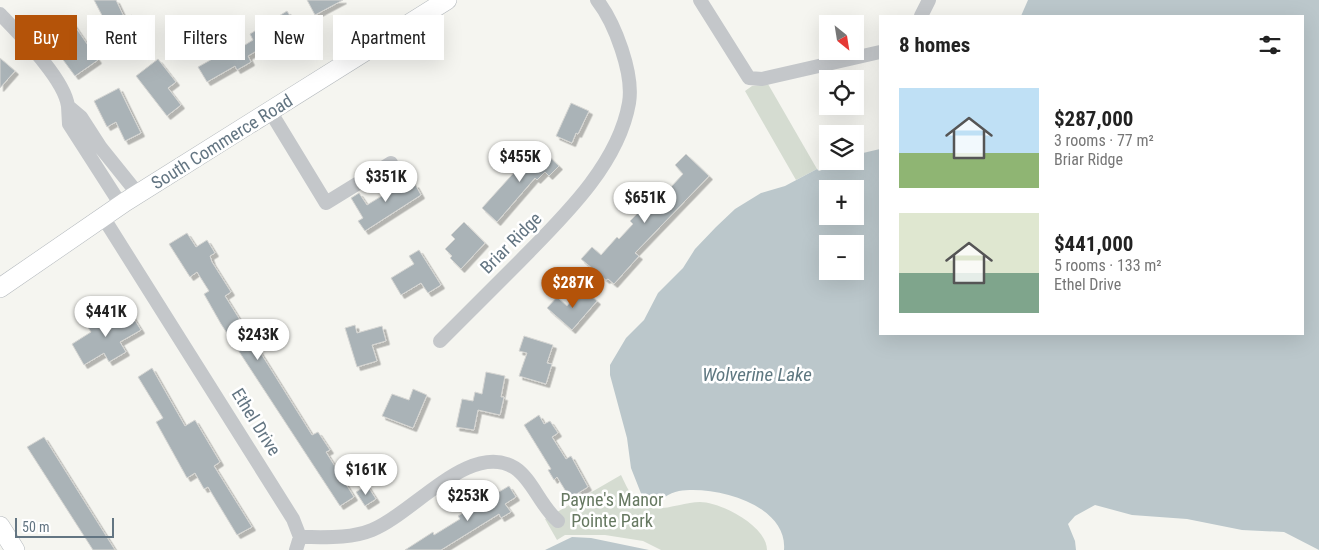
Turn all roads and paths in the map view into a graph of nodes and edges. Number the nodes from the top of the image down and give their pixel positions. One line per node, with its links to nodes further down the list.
1 (447, 0): 9 (street, South Commerce Road)
2 (597, 0): 15 (street, Briar Ridge)
3 (700, 0): 7 (street)
4 (929, 0): 6 (street)
5 (0, 14): 8 (street)
6 (922, 15)
7 (879, 52)
8 (68, 106): 11 (street); 12 (street)
9 (270, 111): 10 (street); 11 (street, South Commerce Road)
10 (391, 164)
11 (138, 194): 12 (street, South Commerce Road)
12 (121, 205): 13 (street, South Commerce Road)
13 (103, 217): 14 (street, South Commerce Road); 18 (street, Ethel Drive)
14 (0, 288)
15 (440, 341)
16 (558, 521): 18 (street)
17 (0, 526): 19 (street)
18 (298, 543)
19 (15, 550)

